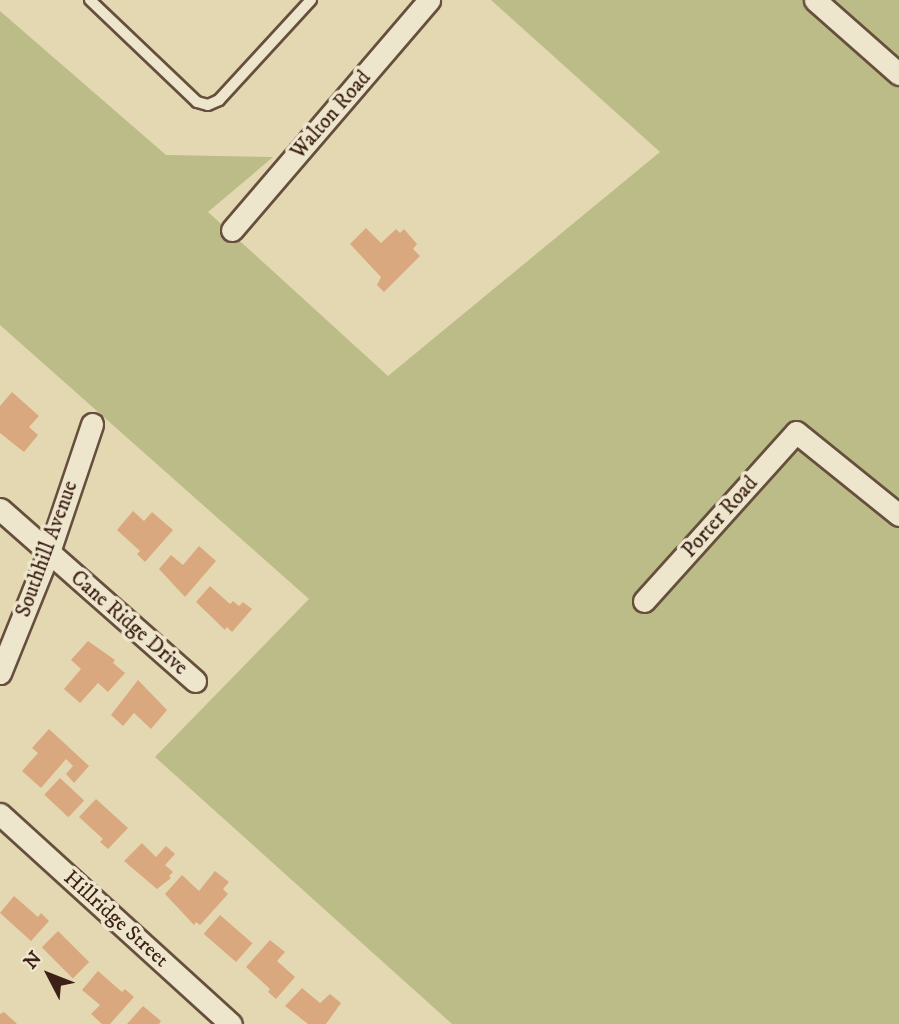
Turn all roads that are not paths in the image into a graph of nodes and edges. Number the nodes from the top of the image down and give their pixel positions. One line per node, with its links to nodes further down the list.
1 (90, 0): 2 (lane)
2 (311, 0)
3 (429, 0): 6 (street, Walton Road)
4 (815, 0): 5 (street)
5 (899, 75)
6 (232, 230)
7 (92, 424): 10 (street, Southhill Avenue)
8 (0, 509): 10 (street, Cane Ridge Drive)
9 (899, 515): 11 (street, Porter Road)
10 (48, 552): 12 (street, Southhill Avenue); 13 (street, Cane Ridge Drive)
11 (644, 601)
12 (0, 673)
13 (195, 681)
14 (0, 814): 15 (street, Hillridge Street)
15 (231, 1024)

